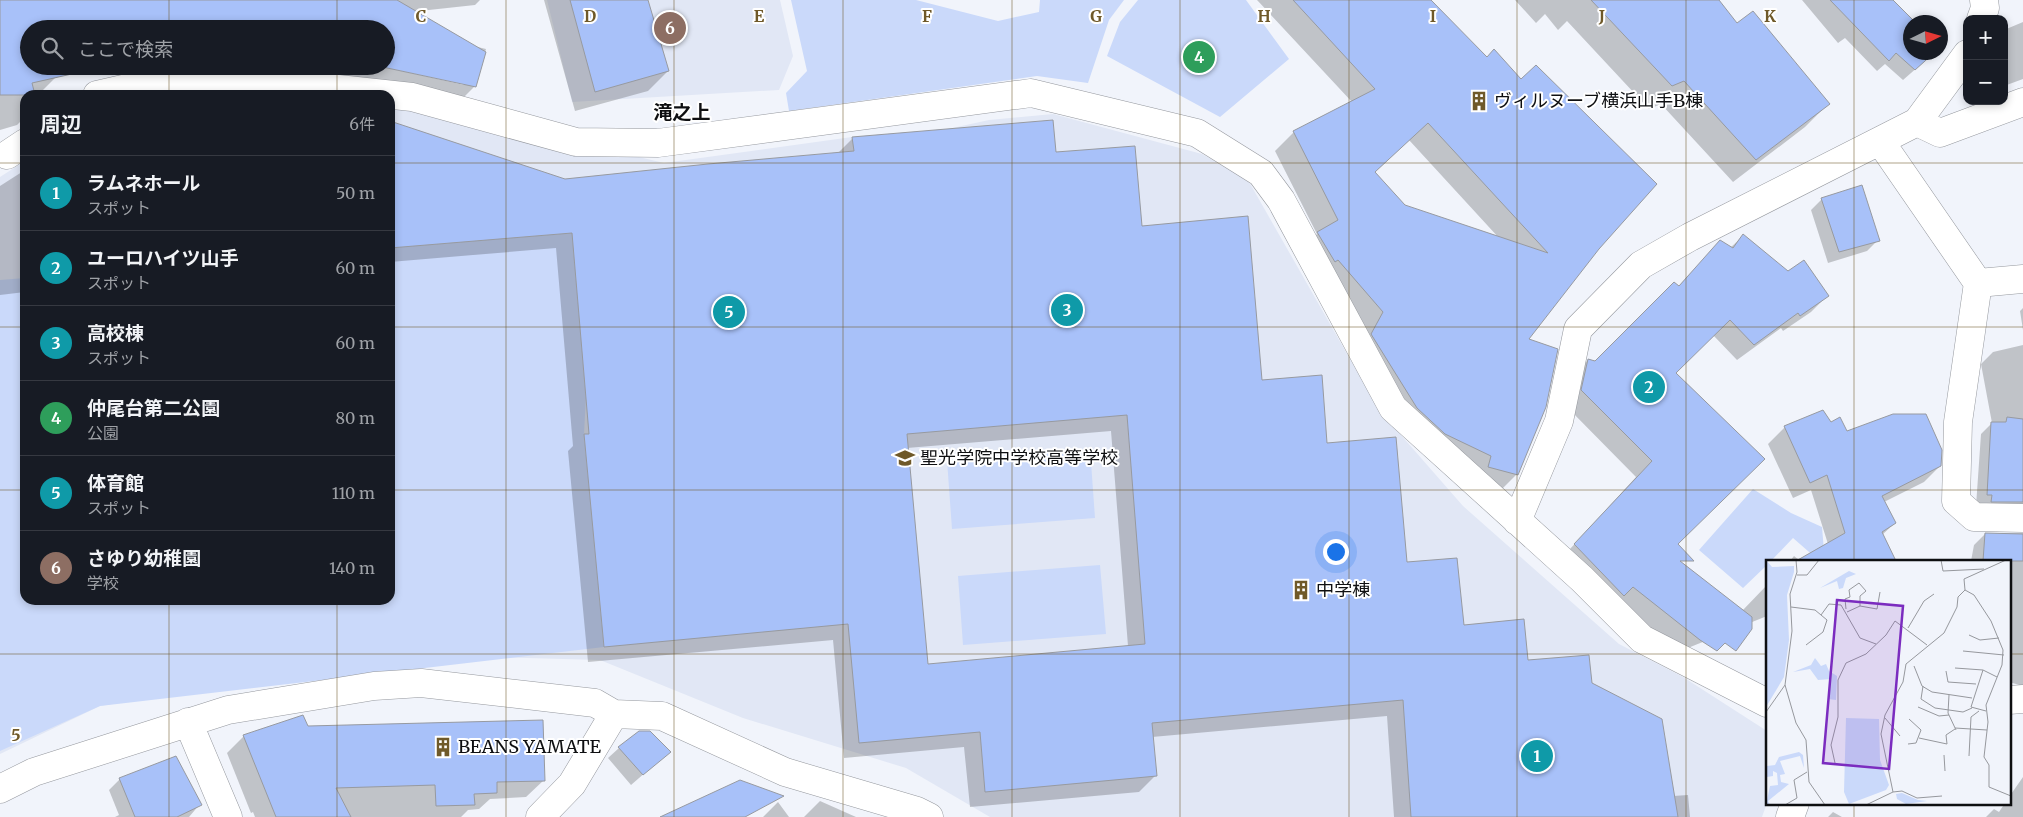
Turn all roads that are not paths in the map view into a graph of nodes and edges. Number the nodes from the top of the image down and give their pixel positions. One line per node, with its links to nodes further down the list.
1 (1984, 0): 2 (street)
2 (1983, 15)
3 (1963, 59): 8 (street)
4 (119, 90): 5 (street)
5 (347, 90)
6 (395, 95): 13 (street)
7 (2023, 102): 8 (street)
8 (1916, 122): 9 (street)
9 (1880, 140): 11 (street); 13 (street)
10 (2023, 279): 11 (street)
11 (1978, 284): 12 (street)
12 (2023, 518)
13 (1517, 521): 14 (street)
14 (1642, 639): 15 (street); 18 (street)
15 (1766, 684)
16 (2023, 699): 17 (street)
17 (2010, 700)
18 (1766, 702)
19 (614, 714): 20 (street); 24 (street); 25 (street)
20 (188, 722): 21 (street); 23 (street)
21 (0, 789)
22 (1796, 804): 26 (street)
23 (228, 817)
24 (540, 817)
25 (929, 817)
26 (1790, 817)

